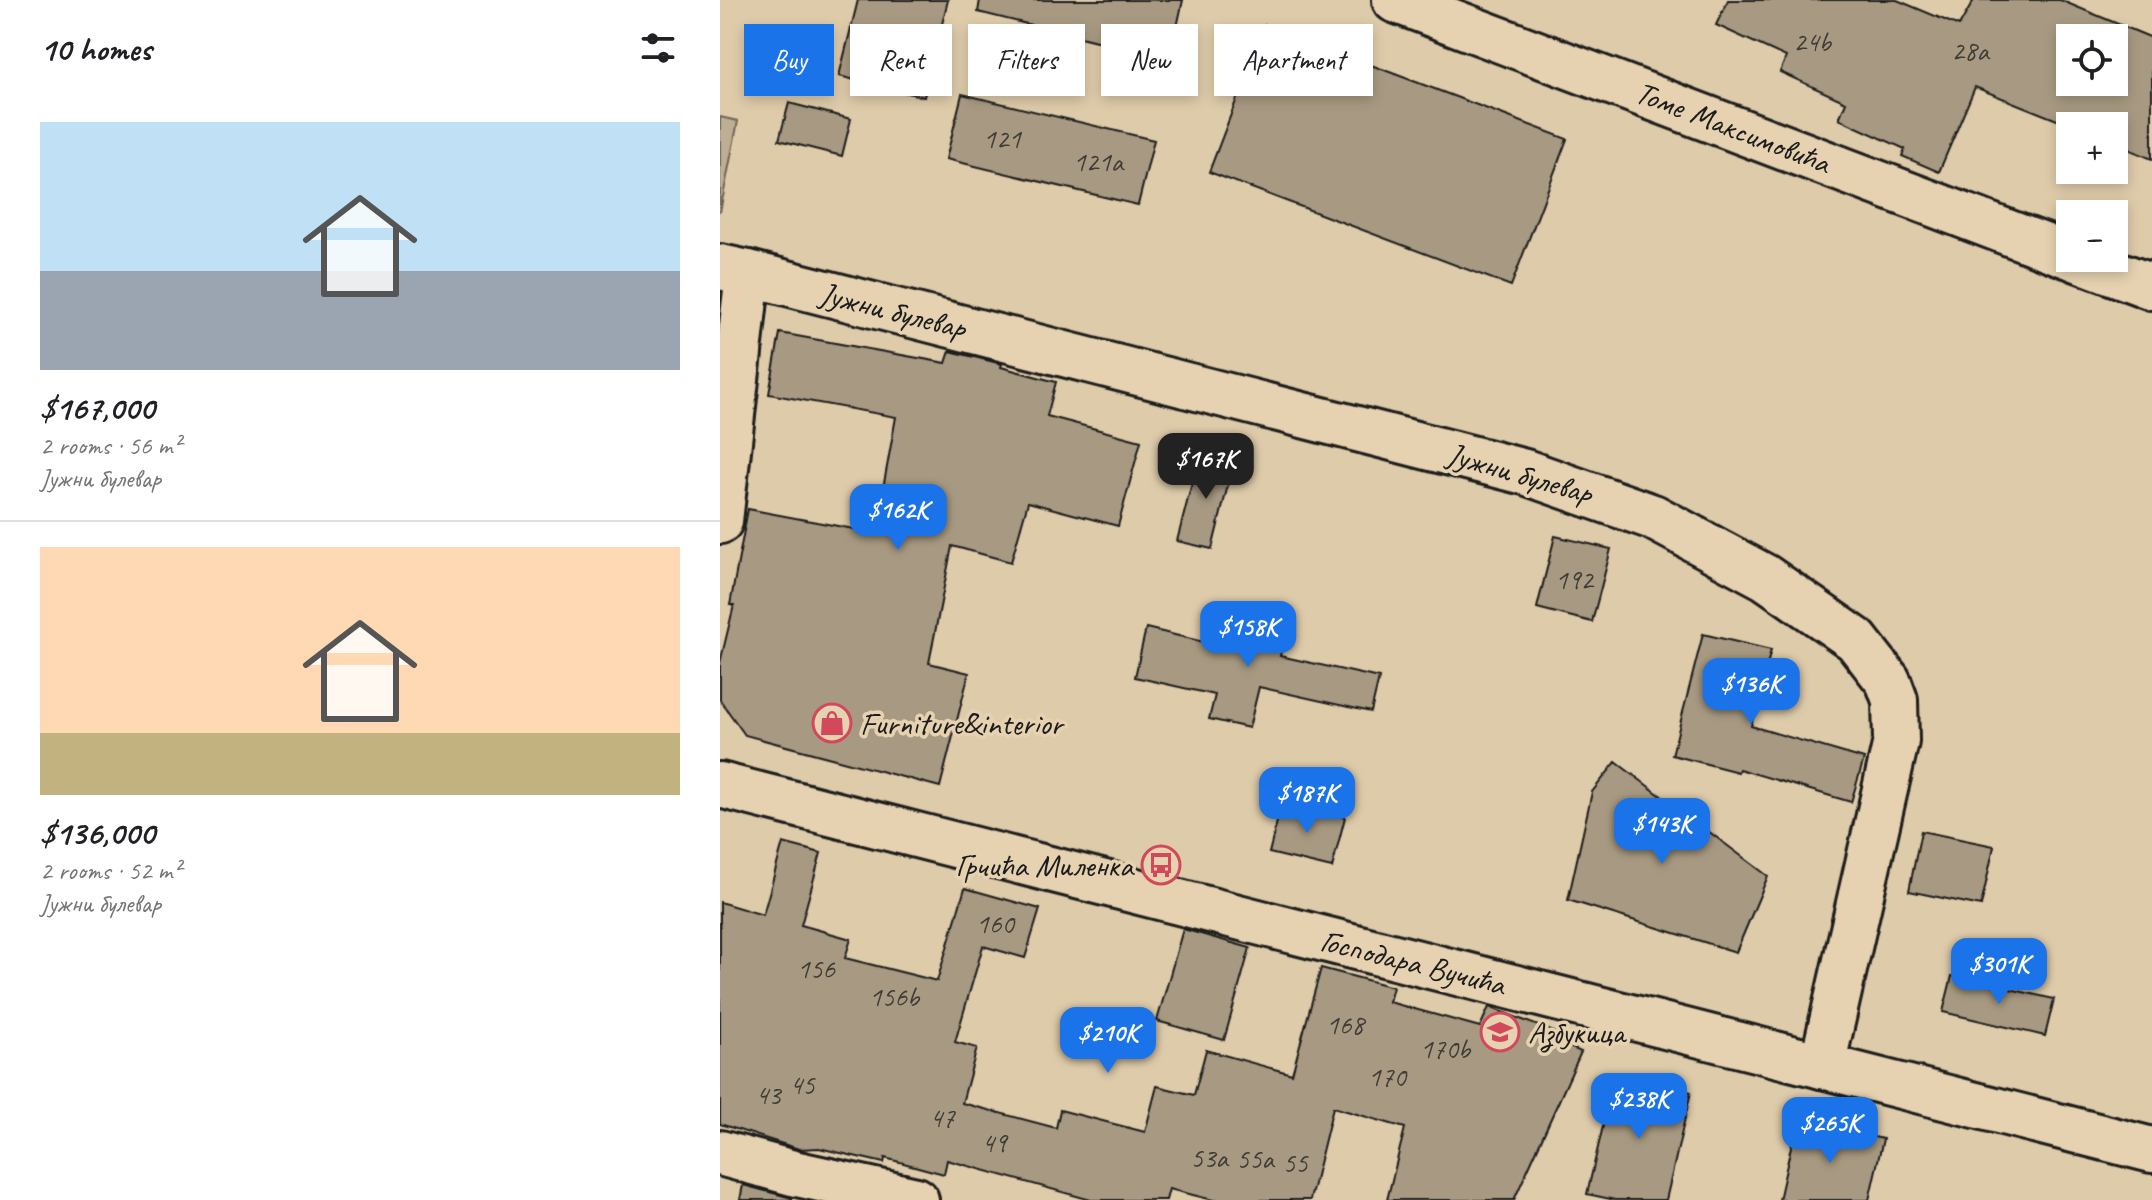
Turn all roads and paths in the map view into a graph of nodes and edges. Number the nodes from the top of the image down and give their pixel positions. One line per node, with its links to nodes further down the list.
1 (1395, 0): 2 (street, Томе Максимовића)
2 (2056, 251)
3 (734, 270): 6 (street); 8 (street, Јужни булевар)
4 (2112, 272): 5 (street, Томе Максимовића)
5 (2152, 287)
6 (720, 521)
7 (720, 785): 8 (street, Господара Вучића)
8 (1822, 1066): 9 (street, Господара Вучића)
9 (2152, 1150)
10 (720, 1153): 11 (street)
11 (916, 1200)

